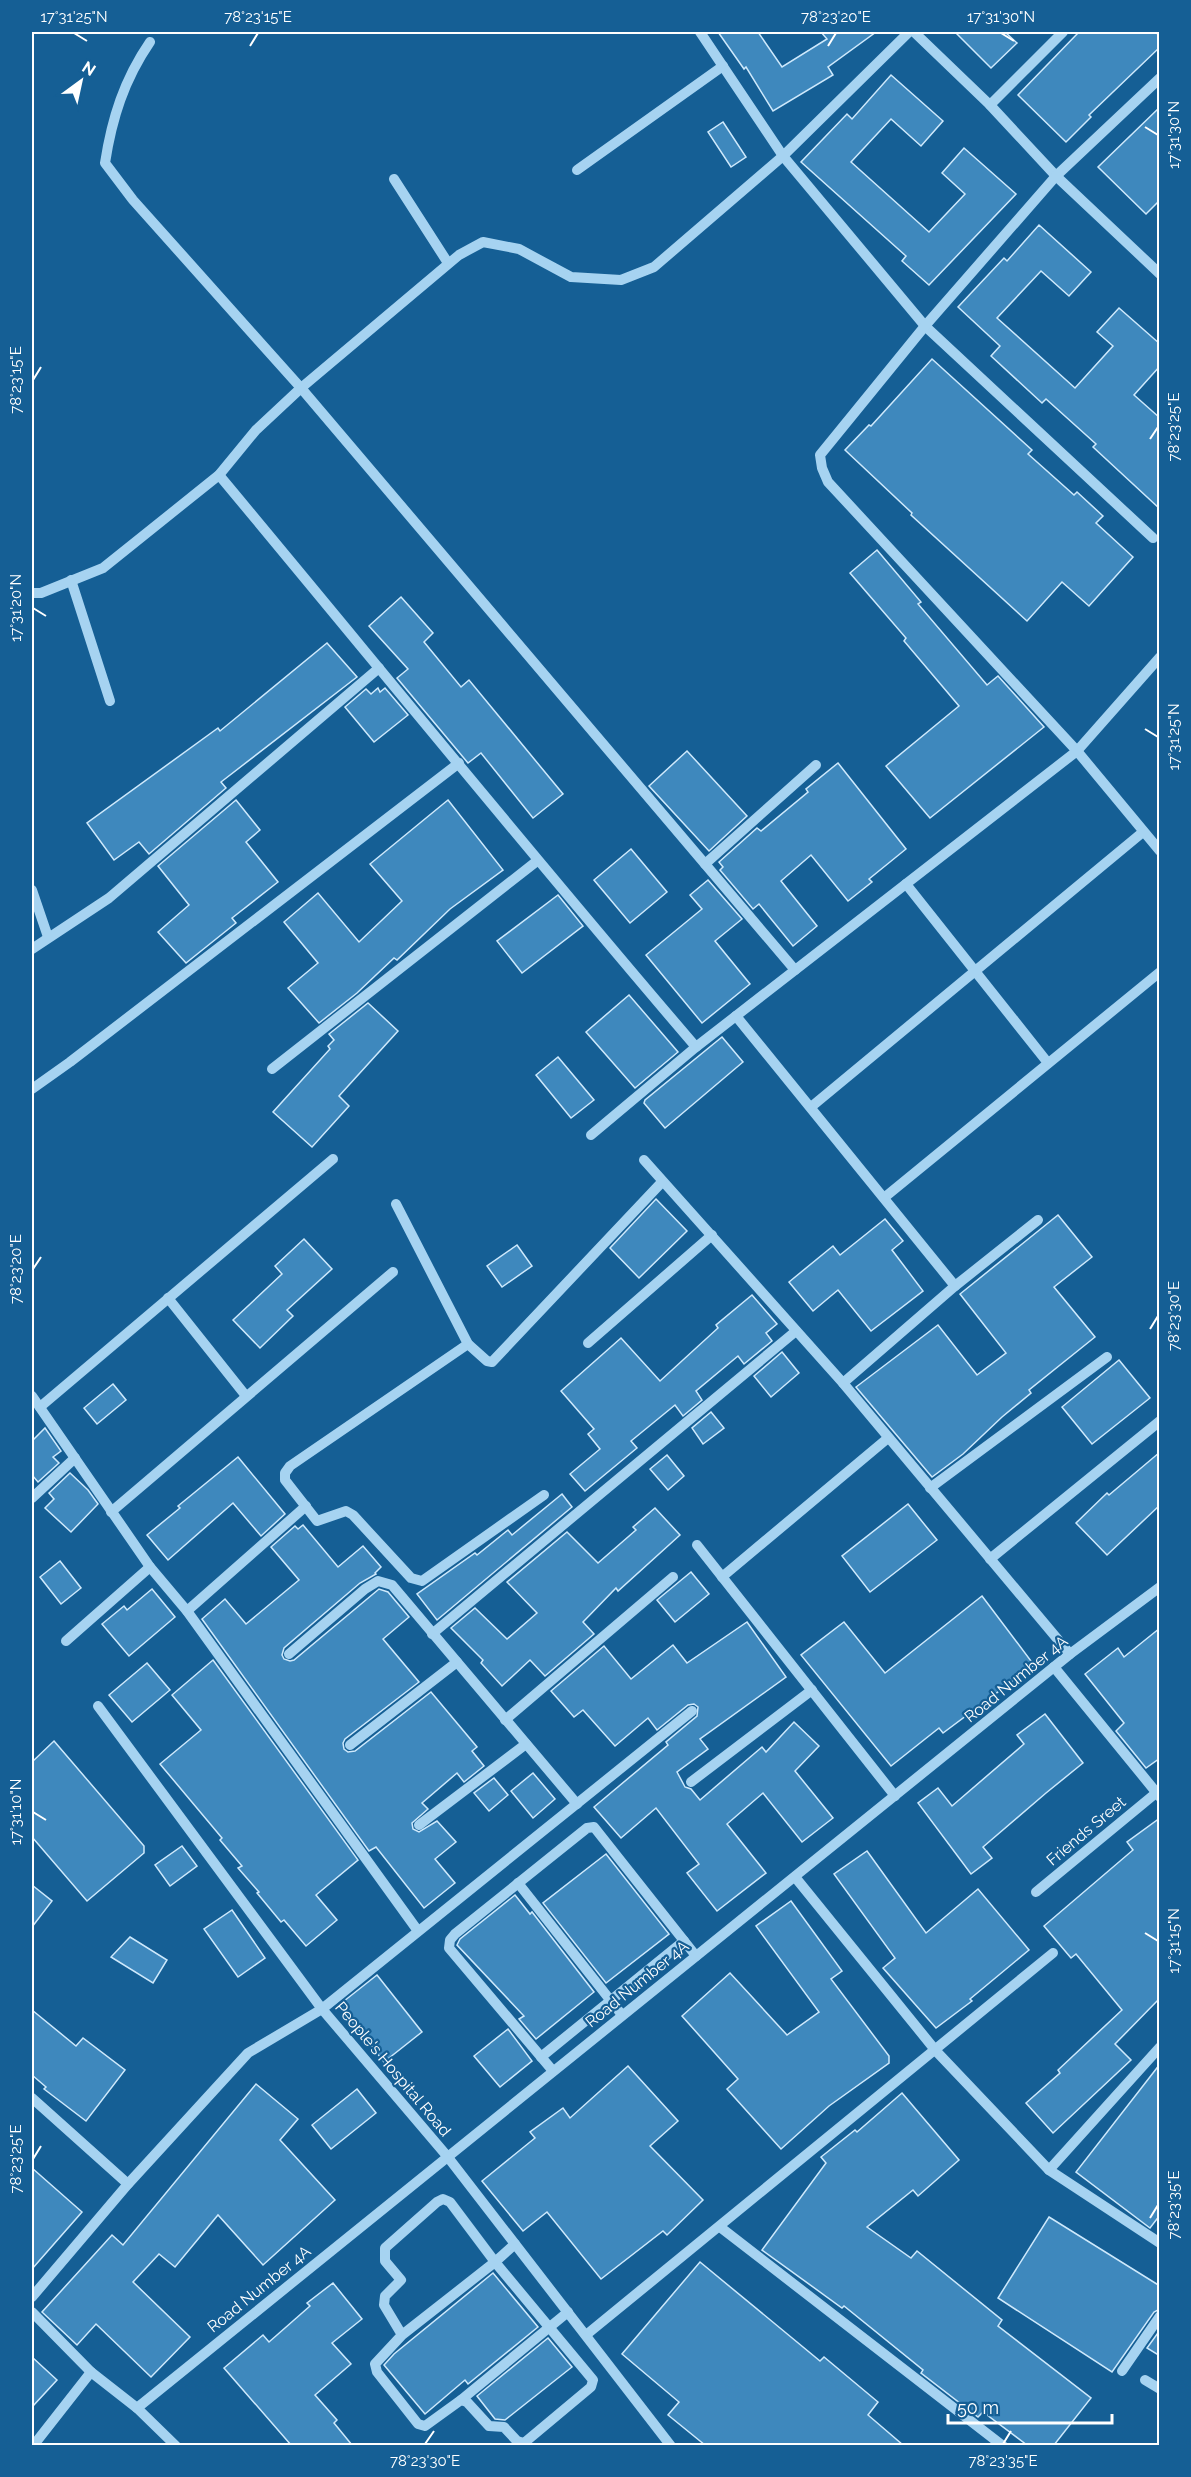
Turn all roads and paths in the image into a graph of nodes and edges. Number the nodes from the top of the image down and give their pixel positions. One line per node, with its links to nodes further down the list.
1 (699, 32): 6 (street)
2 (909, 32): 9 (street)
3 (914, 32): 8 (street)
4 (1063, 32): 8 (street)
5 (150, 42): 16 (street)
6 (723, 66): 9 (street); 10 (street)
7 (1160, 78): 11 (street)
8 (990, 105): 11 (street)
9 (783, 156): 13 (street); 15 (street)
10 (577, 170)
11 (1056, 176): 14 (street); 15 (street)
12 (394, 179): 13 (street)
13 (448, 264): 16 (street)
14 (1160, 274)
15 (925, 326): 18 (street); 24 (street)
16 (301, 388): 17 (street); 30 (street)
17 (219, 475): 19 (street); 22 (street)
18 (1153, 537)
19 (71, 580): 20 (street); 23 (street)
20 (32, 593)
21 (1160, 657): 24 (street)
22 (379, 668): 25 (street); 33 (street)
23 (110, 701)
24 (1077, 751): 27 (street); 31 (street)
25 (459, 763): 29 (street); 42 (street)
26 (816, 765): 30 (street)
27 (1143, 832): 28 (street); 36 (street)
28 (1160, 851)
29 (537, 861): 39 (street); 41 (street)
30 (705, 864): 35 (street)
31 (906, 884): 35 (street); 36 (street)
32 (32, 890): 33 (street)
33 (48, 937): 34 (street)
34 (32, 949)
35 (795, 970): 38 (street)
36 (975, 970): 40 (street); 43 (street)
37 (1160, 972): 40 (street)
38 (736, 1016): 39 (street); 43 (street)
39 (696, 1047): 44 (street)
40 (1048, 1063): 48 (street)
41 (272, 1069)
42 (32, 1089)
43 (811, 1107): 48 (street)
44 (591, 1135)
45 (333, 1159): 54 (street)
46 (644, 1160): 47 (street)
47 (662, 1182): 51 (street); 57 (street)
48 (885, 1197): 53 (street)
49 (396, 1204): 57 (street)
50 (1038, 1221): 53 (street)
51 (712, 1235): 55 (street); 56 (street)
52 (393, 1272): 61 (street)
53 (955, 1286): 59 (street)
54 (168, 1298): 61 (street); 62 (street)
55 (796, 1331): 59 (street); 78 (street)
56 (588, 1343)
57 (468, 1344): 69 (street)
58 (1107, 1357): 66 (street)
59 (843, 1383): 64 (street)
60 (32, 1396): 62 (street)
61 (246, 1396): 70 (street)
62 (39, 1407): 65 (street)
63 (1160, 1421): 72 (street)
64 (888, 1438): 66 (street); 74 (street)
65 (75, 1458): 68 (street); 70 (street)
66 (930, 1488): 72 (street)
67 (544, 1495): 69 (street)
68 (32, 1498)
69 (306, 1506): 77 (street)
70 (111, 1512): 73 (street)
71 (697, 1545): 74 (street)
72 (990, 1559): 81 (street)
73 (150, 1567): 77 (street); 79 (street)
74 (722, 1576): 84 (street)
75 (673, 1577): 87 (street)
76 (1160, 1587): 81 (street, Road Number 4A)
77 (187, 1611): 98 (street)
78 (432, 1634): 80 (street); 82 (street)
79 (66, 1641)
80 (289, 1654)
81 (1070, 1654): 83 (street, Road Number 4A)
82 (457, 1662): 87 (street); 89 (street)
83 (1054, 1667): 91 (street); 92 (street, Road Number 4A)
84 (812, 1690): 90 (street); 92 (street)
85 (98, 1706): 103 (street, People's Hospital Road)
86 (692, 1711): 93 (street)
87 (505, 1720): 88 (street)
88 (526, 1744): 93 (street); 94 (street)
89 (350, 1745)
90 (691, 1782)
91 (1158, 1795): 97 (street, Friends Sreet)
92 (895, 1796): 95 (street, Road Number 4A)
93 (577, 1804): 98 (street)
94 (419, 1825)
95 (795, 1877): 101 (street, Road Number 4A); 106 (street)
96 (518, 1883): 99 (street); 102 (street); 107 (street)
97 (1036, 1892)
98 (418, 1931): 103 (street)
99 (684, 1941): 101 (street); 102 (street)
100 (1053, 1953): 106 (street)
101 (696, 1956): 104 (street, Road Number 4A)
102 (611, 2000): 104 (street); 107 (street)
103 (322, 2009): 110 (street, People's Hospital Road); 112 (street)
104 (622, 2015): 108 (street, Road Number 4A)
105 (1160, 2047): 111 (street)
106 (936, 2050): 111 (street); 113 (street)
107 (541, 2057): 108 (street)
108 (553, 2071): 110 (street, Road Number 4A)
109 (32, 2098): 112 (street)
110 (447, 2156): 115 (street, People's Hospital Road); 129 (street, Road Number 4A)
111 (1049, 2170): 114 (street)
112 (128, 2184): 117 (street)
113 (720, 2227): 123 (street); 133 (street)
114 (1160, 2243)
115 (516, 2244): 116 (street); 119 (street, People's Hospital Road)
116 (495, 2262): 121 (street); 122 (street); 122 (street)
117 (32, 2297)
118 (32, 2312): 125 (street)
119 (568, 2312): 121 (street); 123 (street, People's Hospital Road)
120 (1160, 2316): 124 (street)
121 (549, 2328): 128 (street); 128 (street)
122 (402, 2335): 128 (street)
123 (586, 2335): 132 (street, People's Hospital Road)
124 (1122, 2371)
125 (91, 2372): 129 (street); 130 (street)
126 (1145, 2380): 127 (street)
127 (1160, 2389)
128 (461, 2400)
129 (136, 2408): 131 (street)
130 (33, 2445)
131 (176, 2445)
132 (671, 2445)
133 (1003, 2445)

